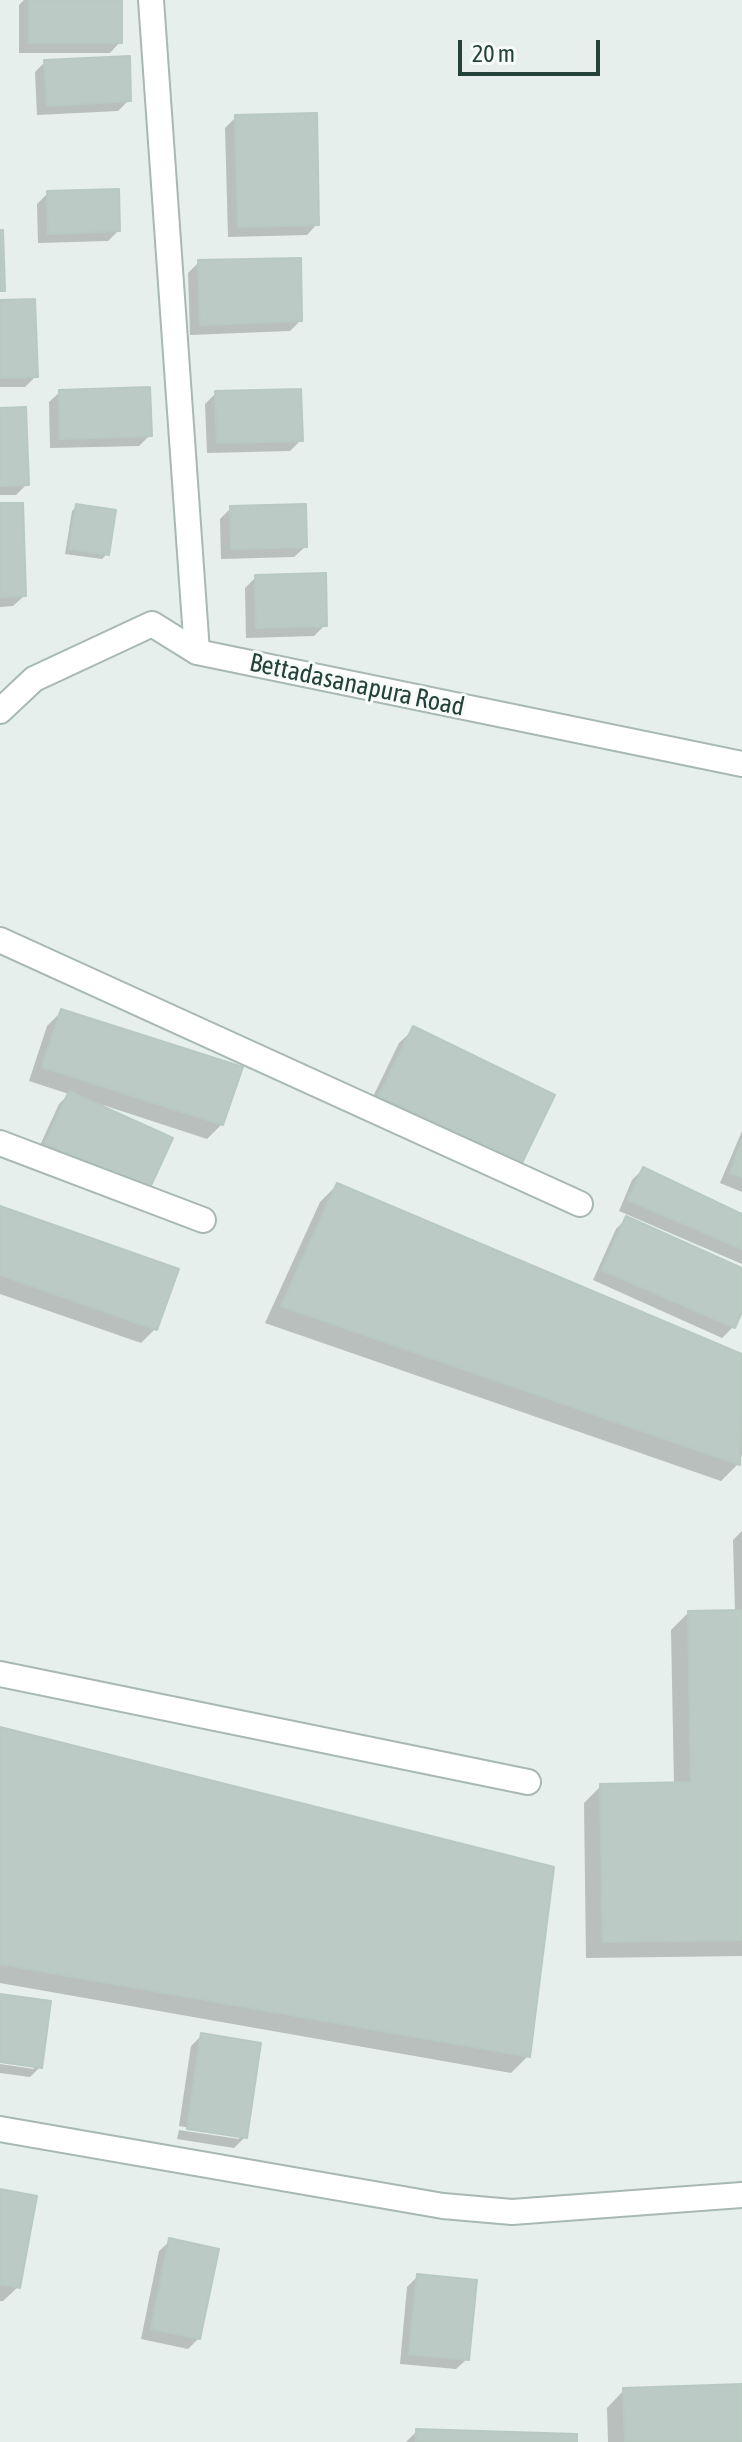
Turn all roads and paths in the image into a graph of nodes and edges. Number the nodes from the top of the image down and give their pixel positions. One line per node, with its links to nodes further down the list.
1 (151, 0): 2 (street)
2 (197, 652): 3 (street, Bettadasanapura Road); 4 (street, Bettadasanapura Road)
3 (0, 711)
4 (742, 764)
5 (0, 940): 7 (street)
6 (0, 1143): 8 (street)
7 (580, 1204)
8 (203, 1220)
9 (0, 1674): 10 (street)
10 (528, 1782)
11 (0, 2129): 12 (street)
12 (742, 2195)

